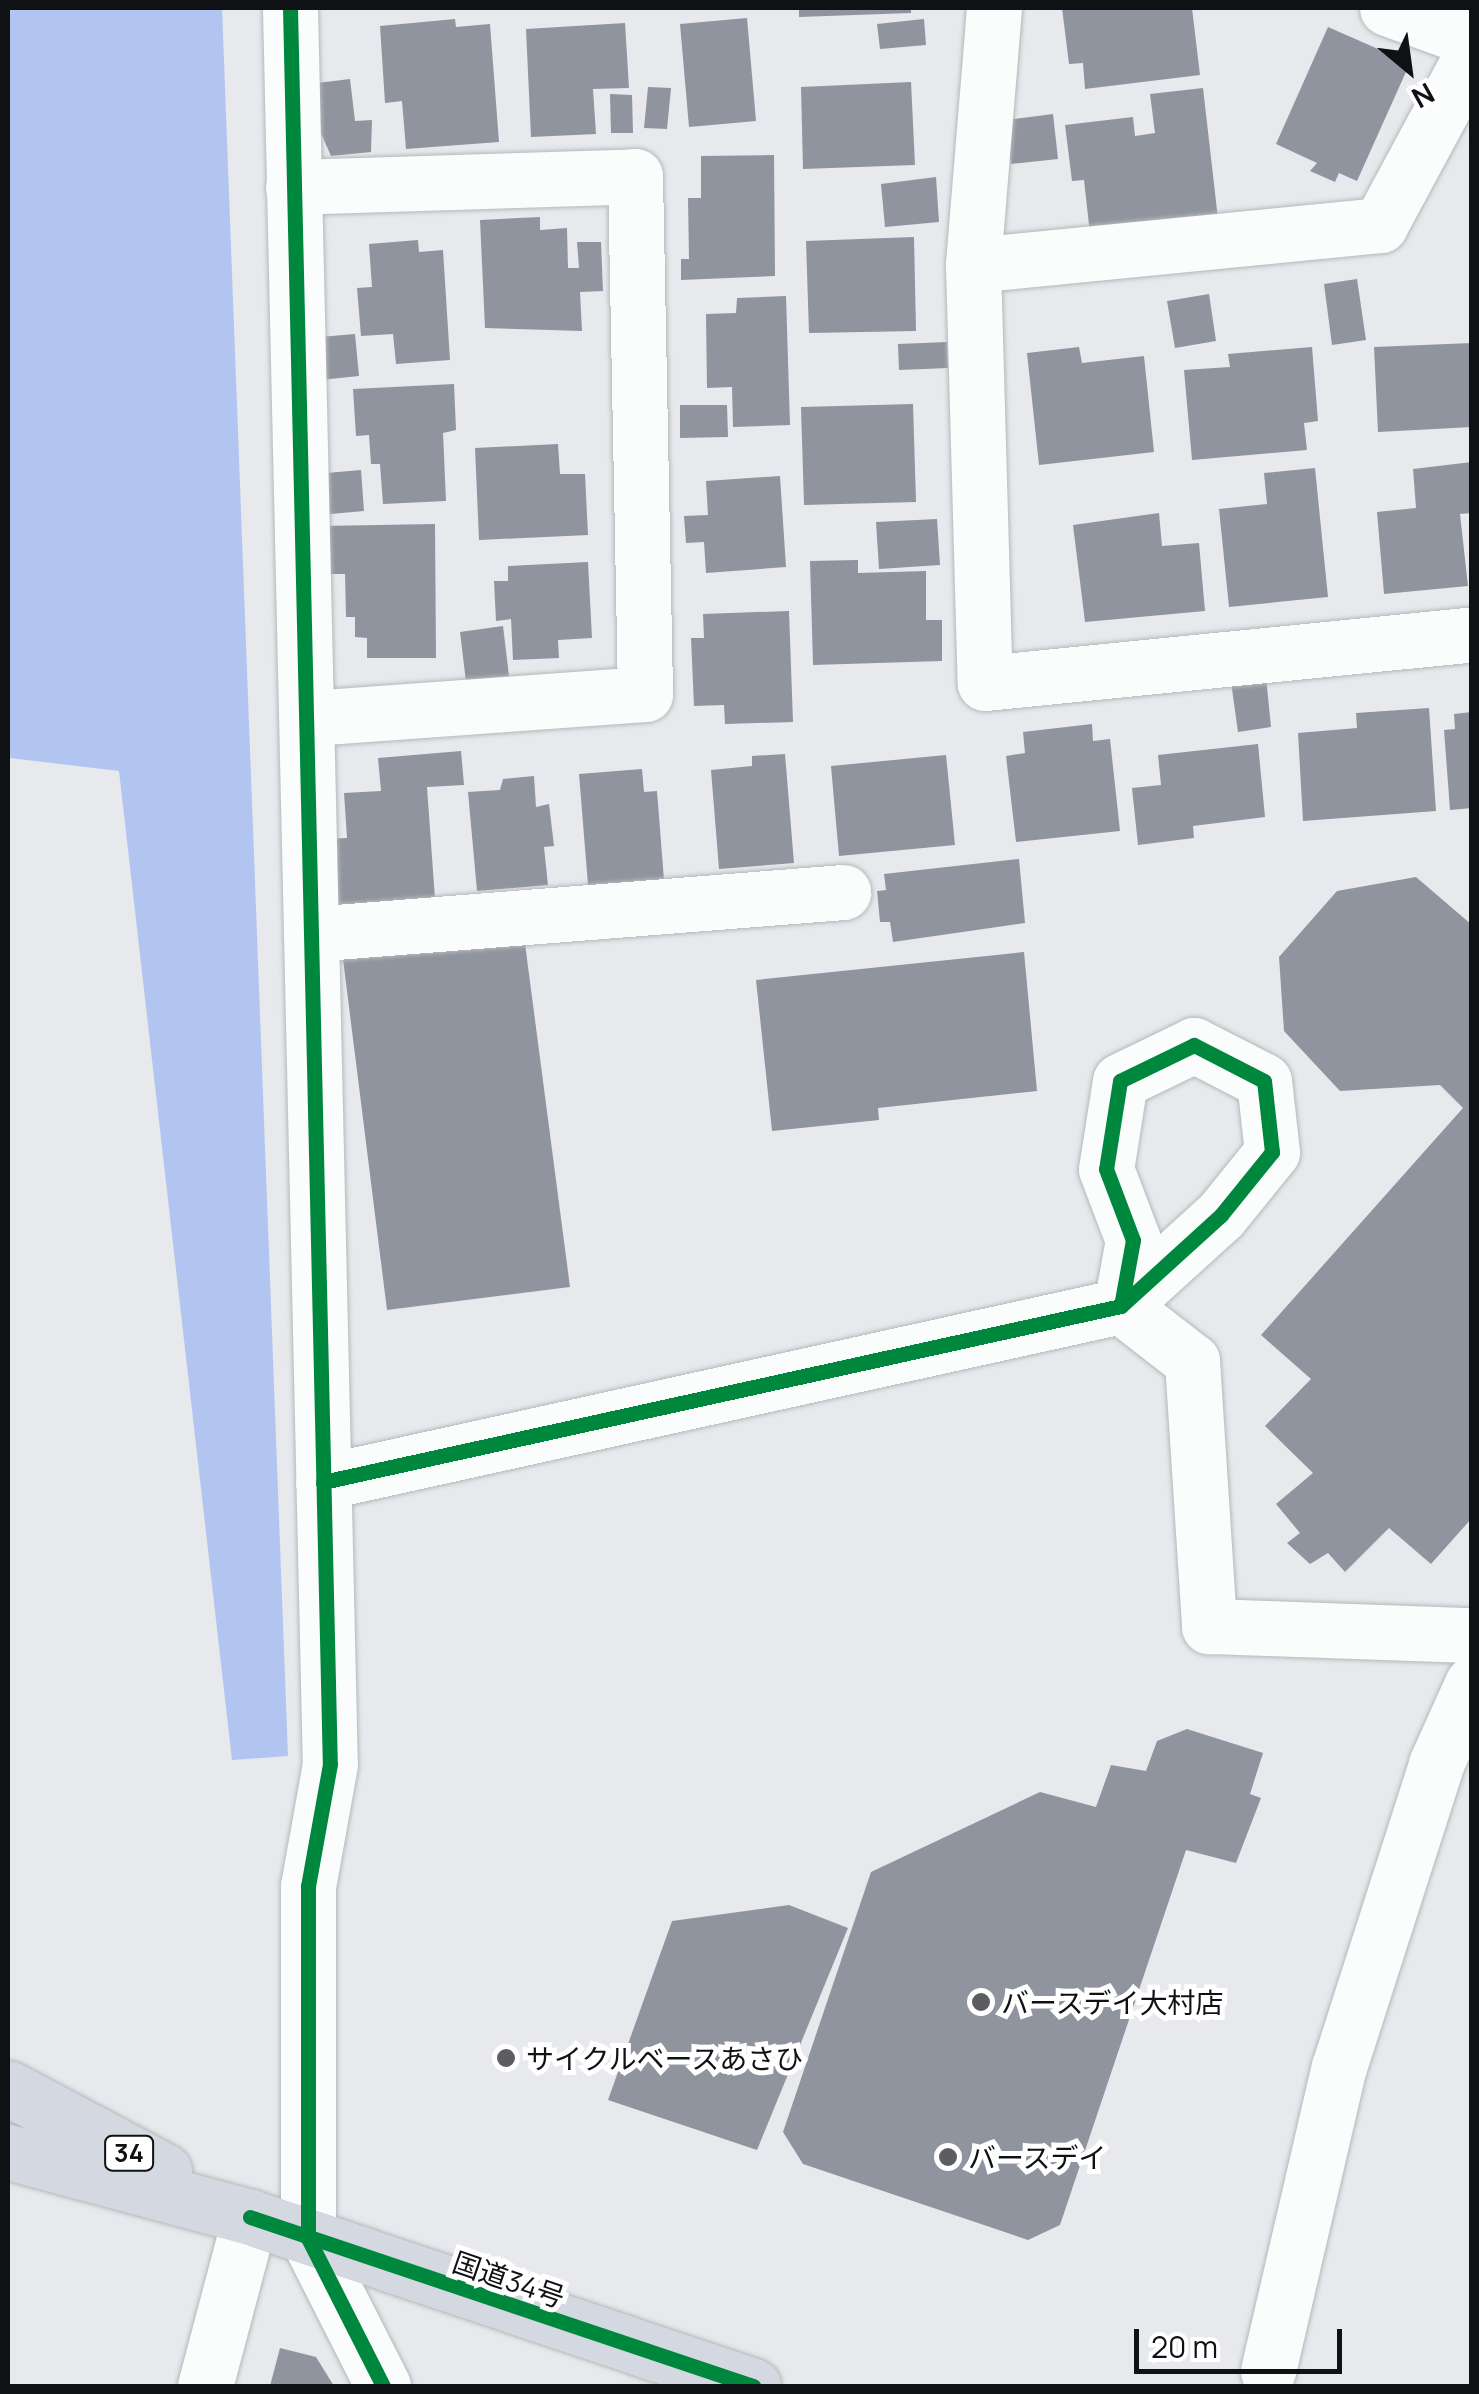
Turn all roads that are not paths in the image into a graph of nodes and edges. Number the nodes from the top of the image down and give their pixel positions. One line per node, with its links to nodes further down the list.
1 (290, 8): 6 (street)
2 (994, 8): 7 (street)
3 (1387, 8): 4 (street)
4 (1472, 39)
5 (1472, 54): 7 (street)
6 (293, 186): 9 (street); 9 (street)
7 (973, 265): 8 (street)
8 (1472, 634)
9 (307, 718): 11 (street)
10 (843, 892): 11 (street)
11 (311, 934): 12 (street)
12 (324, 1482): 13 (street); 18 (street)
13 (1472, 1635)
14 (1472, 1684): 19 (street)
15 (8, 2088): 17 (highway, 国道34号 / 34)
16 (8, 2152): 17 (highway, 国道34号 / 34)
17 (250, 2217): 18 (highway, 国道34号 / 34); 20 (street)
18 (308, 2238): 21 (street); 22 (highway, 国道34号 / 34)
19 (1268, 2371)
20 (204, 2386)
21 (383, 2386)
22 (753, 2386)

